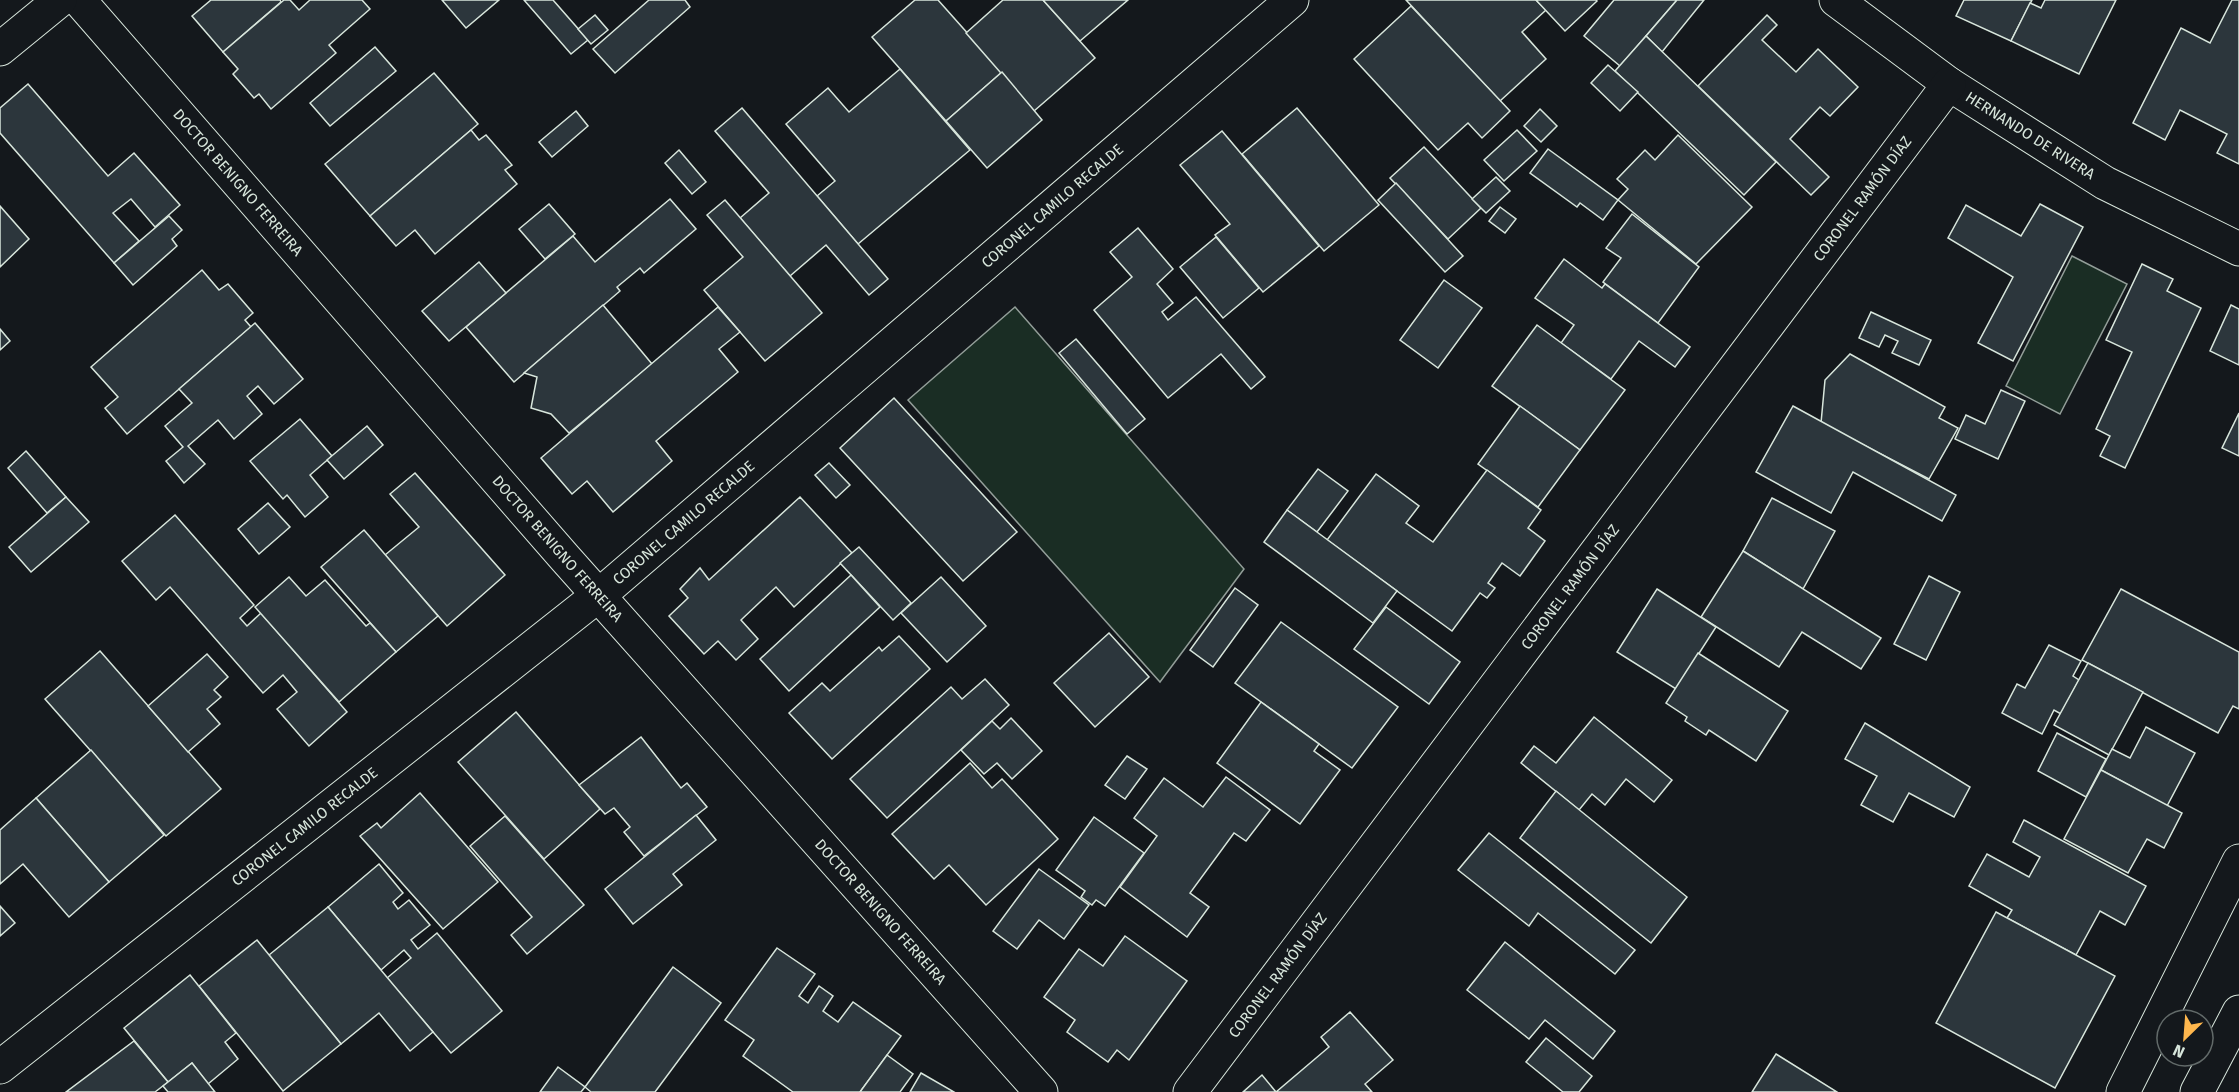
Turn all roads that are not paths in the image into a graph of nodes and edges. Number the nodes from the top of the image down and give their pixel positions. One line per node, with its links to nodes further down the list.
1 (60, 0): 5 (street)
2 (79, 0): 8 (street, DOCTOR BENIGNO FERREIRA)
3 (1292, 0): 8 (street, CORONEL CAMILO RECALDE)
4 (1836, 0): 6 (street, HERNANDO DE RIVERA)
5 (0, 49)
6 (1949, 84): 7 (street, HERNANDO DE RIVERA); 13 (street, CORONEL RAMÓN DÍAZ)
7 (2239, 249)
8 (597, 594): 11 (street, CORONEL CAMILO RECALDE); 12 (street, DOCTOR BENIGNO FERREIRA)
9 (2239, 861): 14 (street)
10 (2239, 1012): 15 (street)
11 (0, 1067)
12 (1041, 1092)
13 (1190, 1092)
14 (2123, 1092)
15 (2197, 1092)

